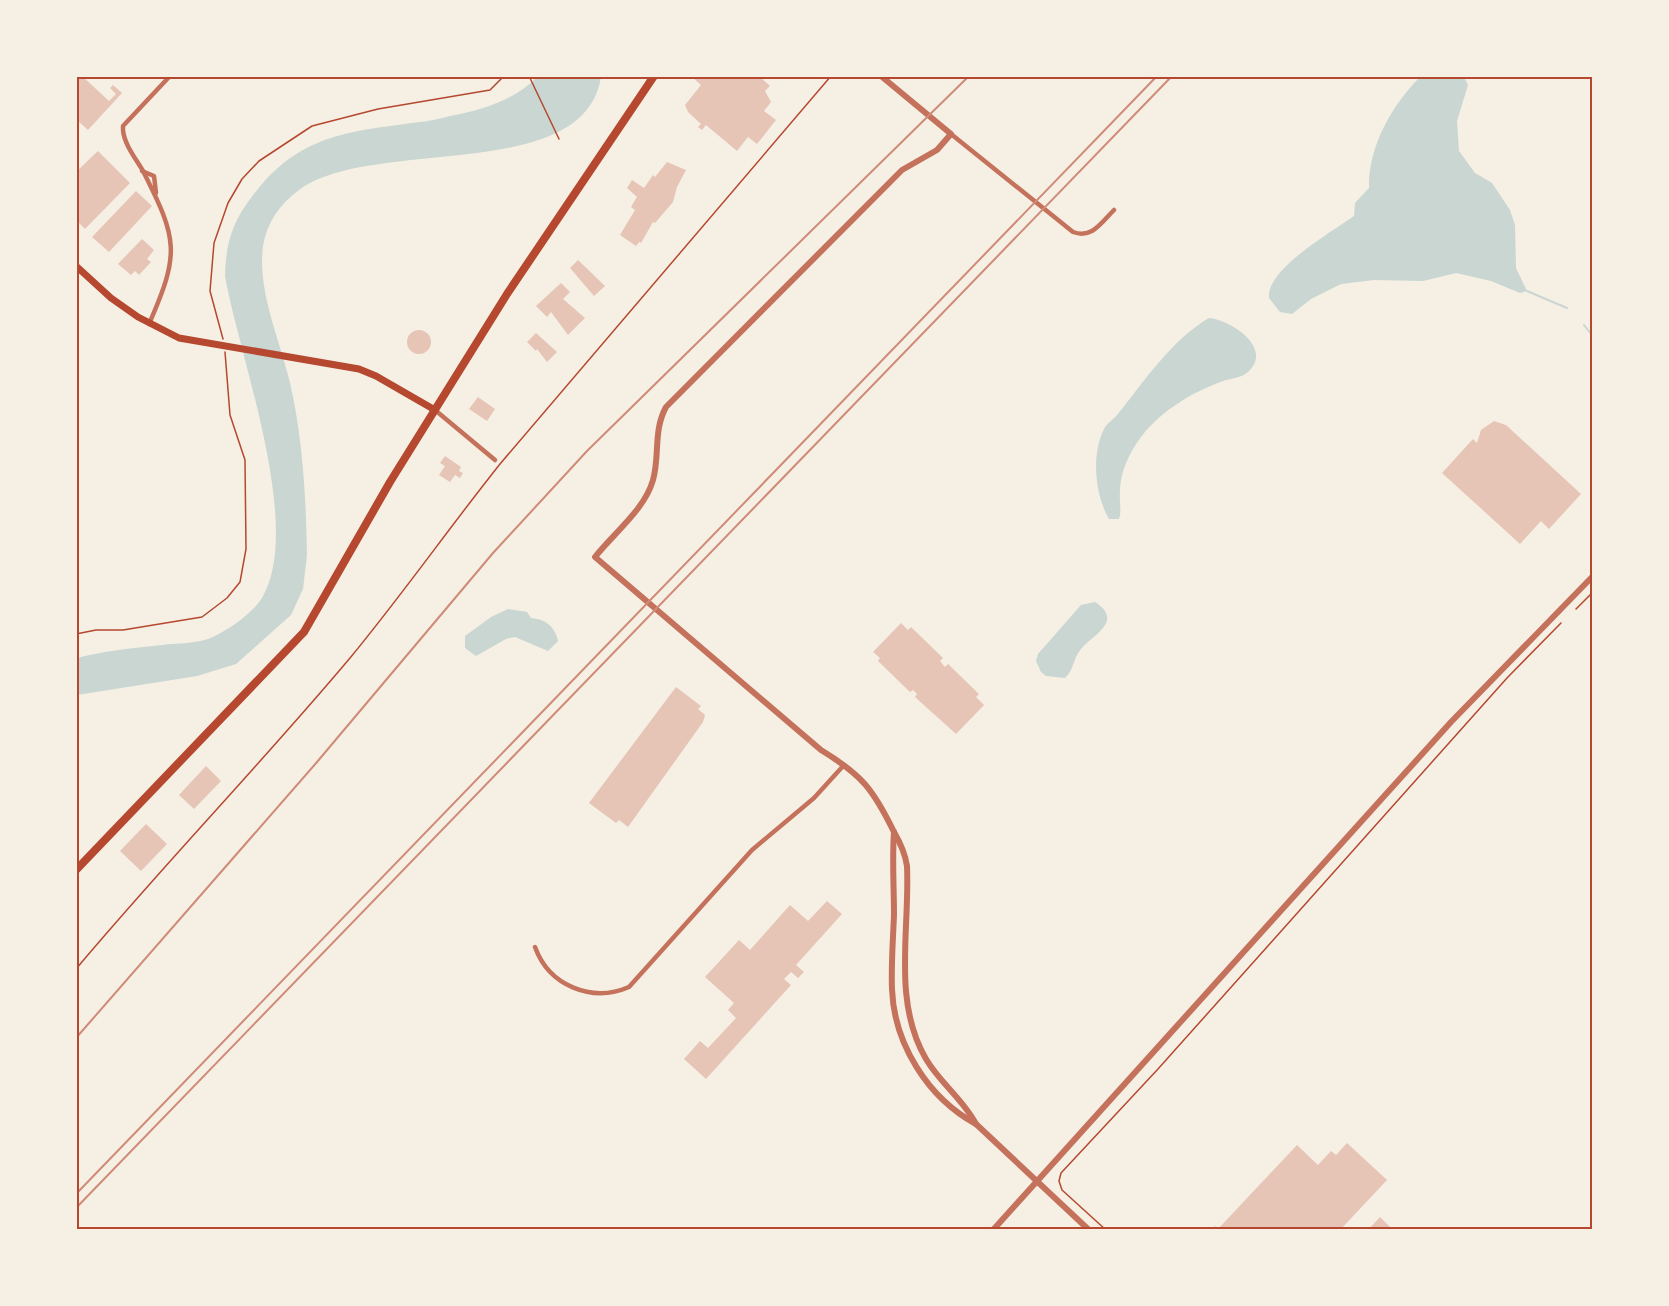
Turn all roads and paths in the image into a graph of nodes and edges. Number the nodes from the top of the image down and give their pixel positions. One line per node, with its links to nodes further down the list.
1 (170, 76): 11 (street)
2 (504, 76): 12 (path)
3 (529, 76): 8 (path)
4 (654, 76): 14 (main road)
5 (831, 76): 25 (path)
6 (881, 76): 7 (street)
7 (951, 134): 9 (street); 21 (street)
8 (559, 139)
9 (1114, 210)
10 (76, 266): 11 (main road)
11 (149, 324): 14 (main road)
12 (222, 333)
13 (226, 357): 20 (path)
14 (435, 410): 15 (street); 23 (main road)
15 (495, 459)
16 (1593, 577): 27 (street)
17 (1593, 593): 18 (path)
18 (1576, 609)
19 (1561, 624): 30 (path)
20 (76, 634)
21 (844, 765): 22 (street); 24 (street)
22 (894, 831): 26 (street); 26 (street)
23 (76, 870)
24 (535, 947)
25 (76, 969)
26 (976, 1124): 27 (street)
27 (1038, 1182): 28 (street); 29 (street)
28 (993, 1230)
29 (1089, 1230)
30 (1106, 1230)

